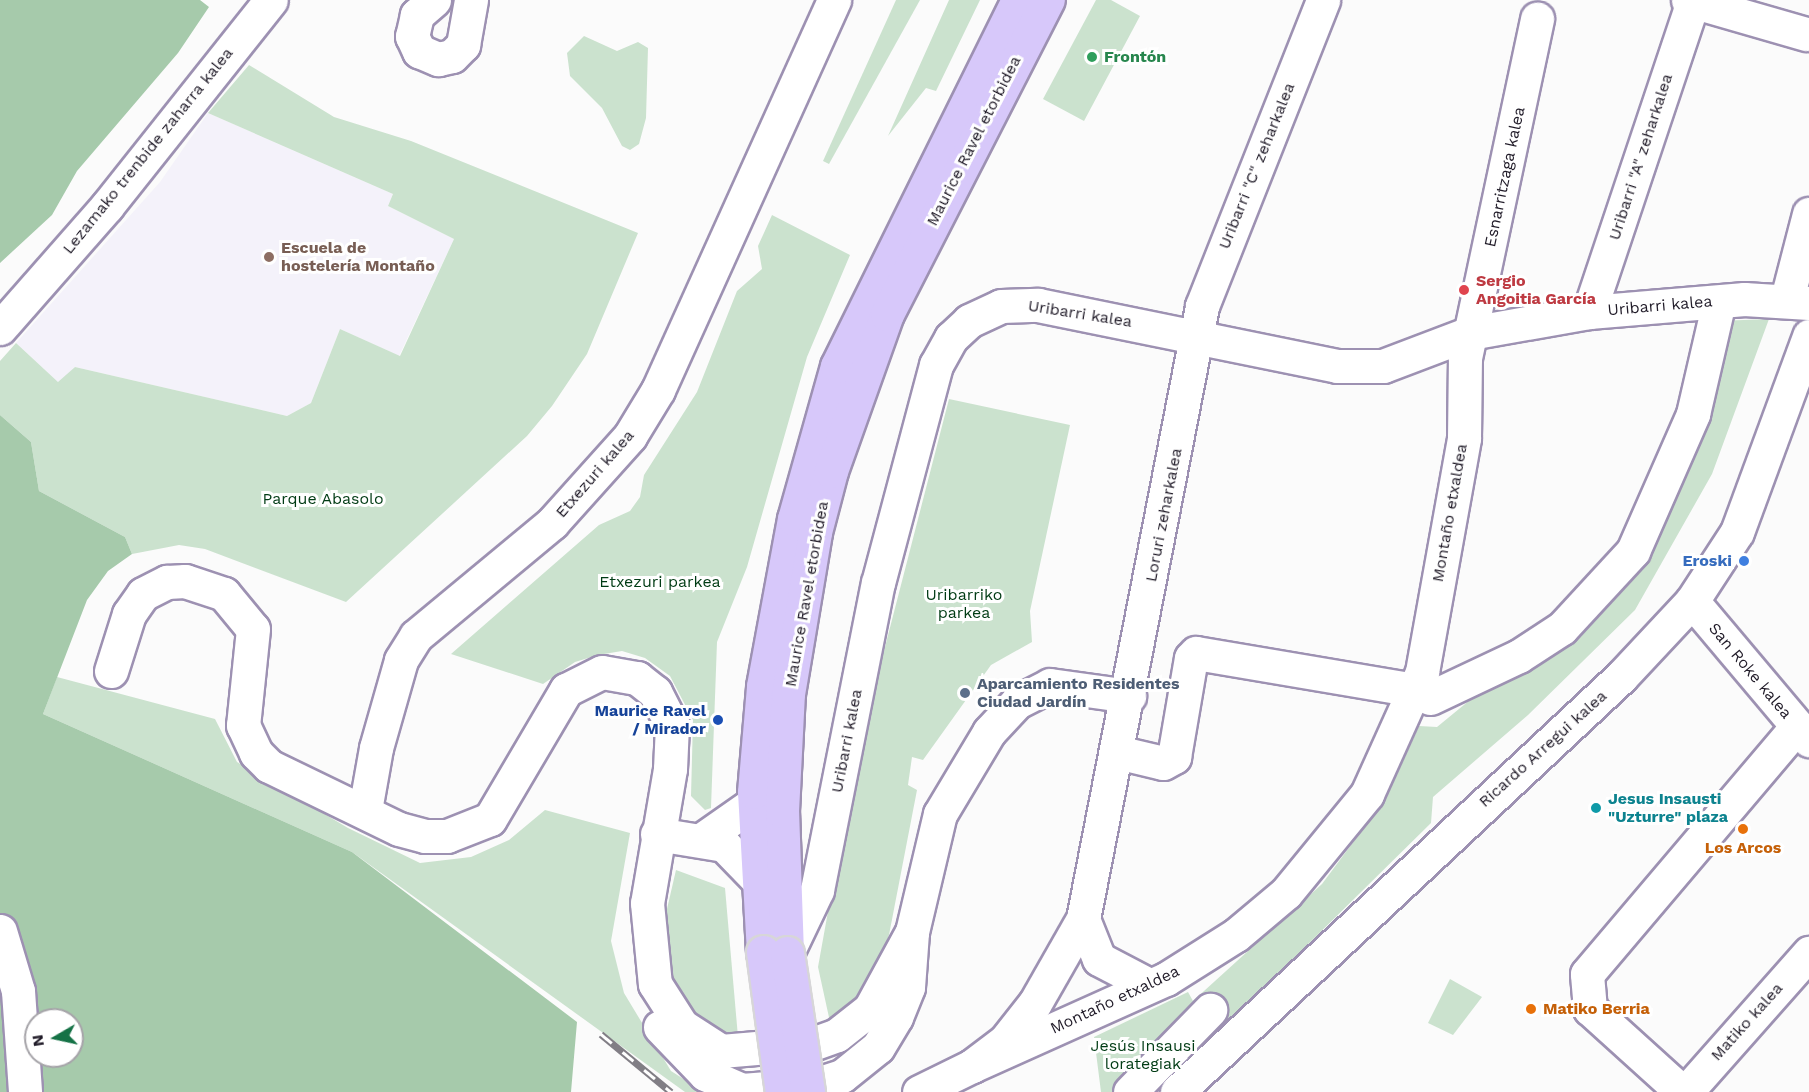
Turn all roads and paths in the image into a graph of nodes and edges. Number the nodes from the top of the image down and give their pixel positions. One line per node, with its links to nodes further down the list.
1 (271, 0): 15 (street, Lezamako trenbide zaharra kalea)
2 (434, 0): 3 (street)
3 (471, 0)
4 (834, 0): 26 (street, Etxezuri kalea)
5 (1018, 0): 25 (main road, Maurice Ravel etorbidea)
6 (1048, 0): 32 (main road, Maurice Ravel etorbidea)
7 (1323, 0): 17 (street, Uribarri "C" zeharkalea)
8 (1690, 1): 10 (street); 14 (street, Uribarri "A" zeharkalea)
9 (1537, 19): 16 (street, Esnarritzaga kalea)
10 (1808, 36)
11 (1809, 214): 12 (street)
12 (1798, 301): 13 (street, Uribarri kalea)
13 (1725, 307): 14 (street, Uribarri kalea); 21 (street, Uribarri kalea)
14 (1589, 312): 16 (street, Uribarri kalea)
15 (0, 328)
16 (1470, 333): 17 (street, Uribarri kalea); 21 (street, Montaño etxaldea)
17 (1198, 334): 22 (street, Loruri zeharkalea); 32 (street, Uribarri kalea)
18 (1809, 336): 19 (street, Ricardo Arregui kalea)
19 (1692, 602): 23 (street, San Roke kalea); 42 (street, Ricardo Arregui kalea)
20 (111, 672): 26 (street)
21 (1423, 694): 24 (street); 34 (street, Montaño etxaldea)
22 (1129, 696): 24 (street, Loruri zeharkalea); 27 (street)
23 (1803, 733): 43 (street)
24 (1117, 752): 30 (street, Loruri zeharkalea)
25 (754, 802): 28 (street); 29 (main road, Maurice Ravel etorbidea)
26 (365, 810): 27 (street)
27 (657, 834): 28 (street)
28 (704, 838): 29 (street)
29 (755, 877): 32 (main road, Maurice Ravel etorbidea)
30 (1083, 919): 34 (street); 36 (street, Loruri zeharkalea)
31 (0, 931): 37 (street)
32 (775, 953): 38 (main road, Maurice Ravel etorbidea, bridge); 39 (main road, Maurice Ravel etorbidea, bridge)
33 (1809, 953): 43 (street, Matiko kalea)
34 (1149, 985): 36 (street, Montaño etxaldea)
35 (1210, 1010): 41 (street)
36 (972, 1066): 40 (street, Loruri zeharkalea)
37 (25, 1092)
38 (782, 1092)
39 (808, 1092)
40 (919, 1092)
41 (1130, 1092)
42 (1177, 1092)
43 (1684, 1092)

